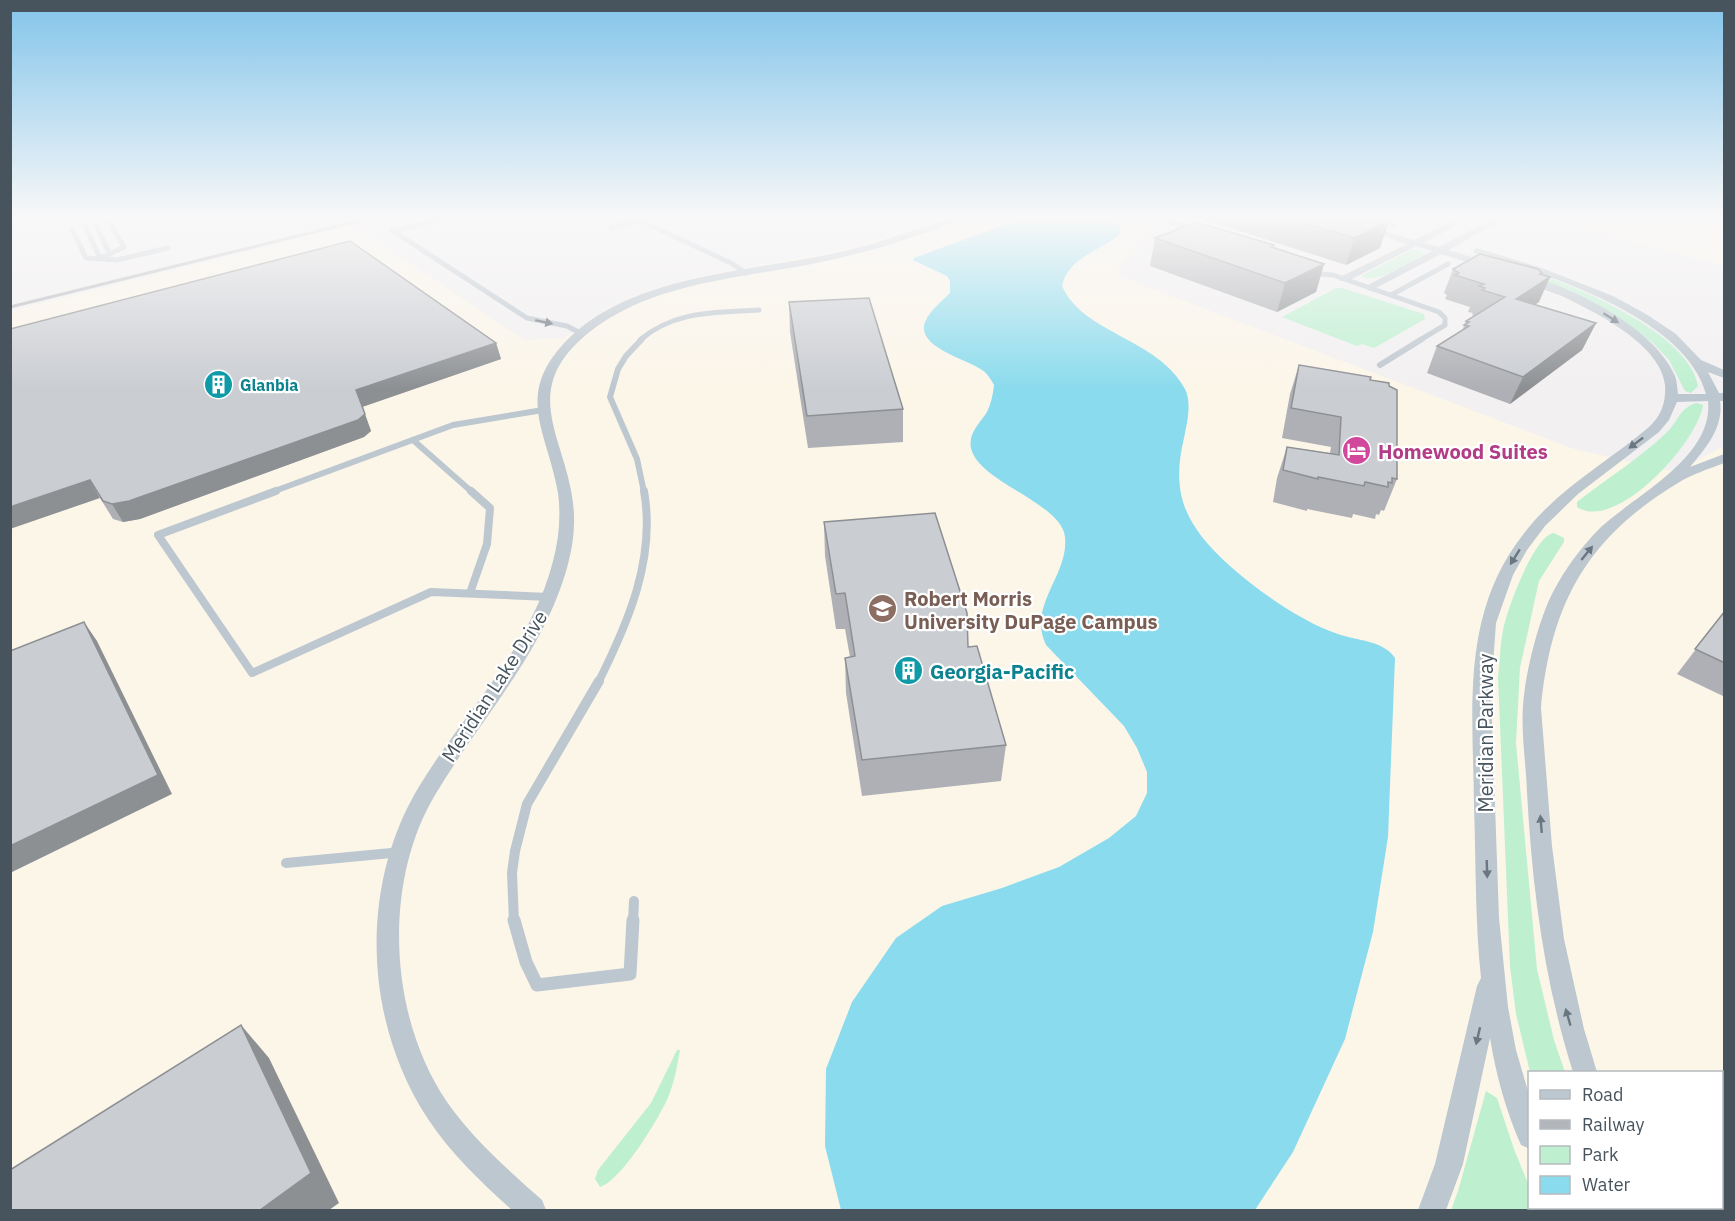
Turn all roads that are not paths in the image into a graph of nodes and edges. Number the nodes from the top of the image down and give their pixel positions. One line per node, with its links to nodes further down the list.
1 (462, 276): 13 (lane, one-way to 13)
2 (733, 276): 13 (street, Meridian Lake Drive)
3 (1336, 276): 9 (lane)
4 (1350, 276): 9 (street)
5 (1392, 276): 10 (street)
6 (1426, 276): 11 (lane)
7 (1523, 276): 18 (street, one-way to 18)
8 (1555, 276): 14 (street)
9 (1344, 279): 10 (lane)
10 (1370, 288): 11 (lane)
11 (1391, 295): 15 (lane)
12 (759, 310): 27 (lane)
13 (582, 333): 19 (street, Meridian Lake Drive)
14 (1697, 362): 16 (street); 17 (street)
15 (1380, 365)
16 (1725, 374)
17 (1720, 397): 18 (street); 22 (street)
18 (1672, 398): 28 (street, Meridian Parkway, one-way to 28)
19 (543, 410): 20 (lane); 24 (street, Meridian Lake Drive)
20 (413, 440): 23 (lane); 23 (lane)
21 (1725, 458): 22 (street)
22 (1674, 479): 29 (street, one-way to 22)
23 (470, 593): 24 (lane)
24 (549, 597): 25 (street, Meridian Lake Drive)
25 (402, 852): 26 (lane); 31 (street, Meridian Lake Drive)
26 (286, 863)
27 (634, 901)
28 (1491, 979): 30 (street, Meridian Parkway); 32 (street, Meridian Parkway, one-way to 32)
29 (1586, 1071)
30 (1528, 1130)
31 (532, 1210)
32 (1432, 1210)

